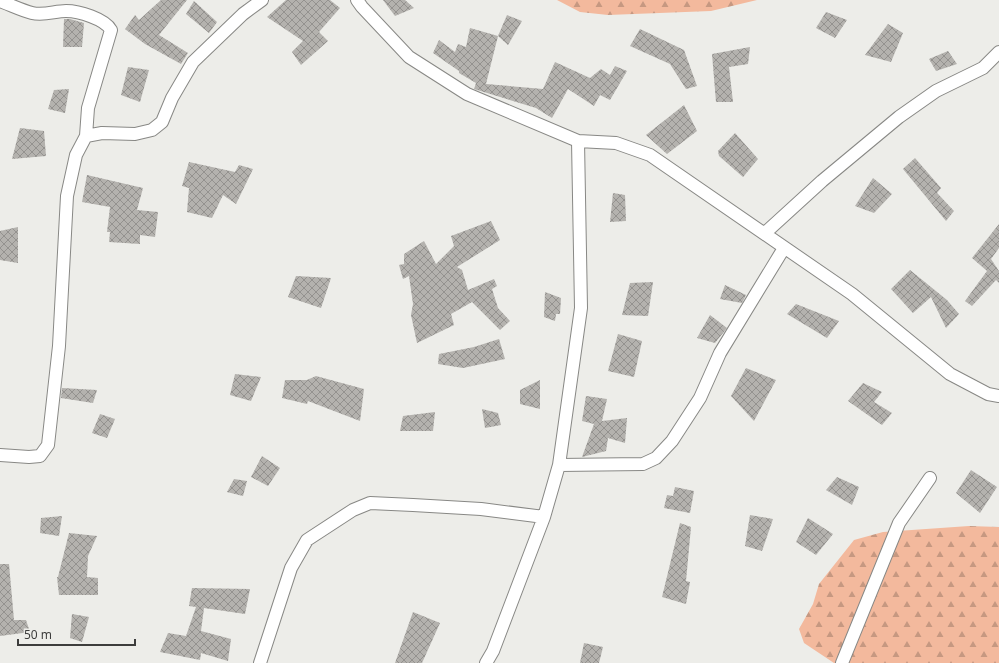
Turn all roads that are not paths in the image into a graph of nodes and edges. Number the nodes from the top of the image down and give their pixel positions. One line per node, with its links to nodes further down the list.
1 (262, 0): 5 (street)
2 (358, 0): 6 (street)
3 (0, 1): 5 (street)
4 (999, 52): 7 (street)
5 (86, 136): 10 (street)
6 (578, 141): 7 (street); 11 (street)
7 (765, 233): 8 (street)
8 (784, 248): 9 (street); 11 (street)
9 (999, 396)
10 (0, 455)
11 (560, 465): 13 (street)
12 (930, 478): 16 (street)
13 (544, 517): 14 (street); 15 (street)
14 (260, 663)
15 (486, 663)
16 (842, 663)

